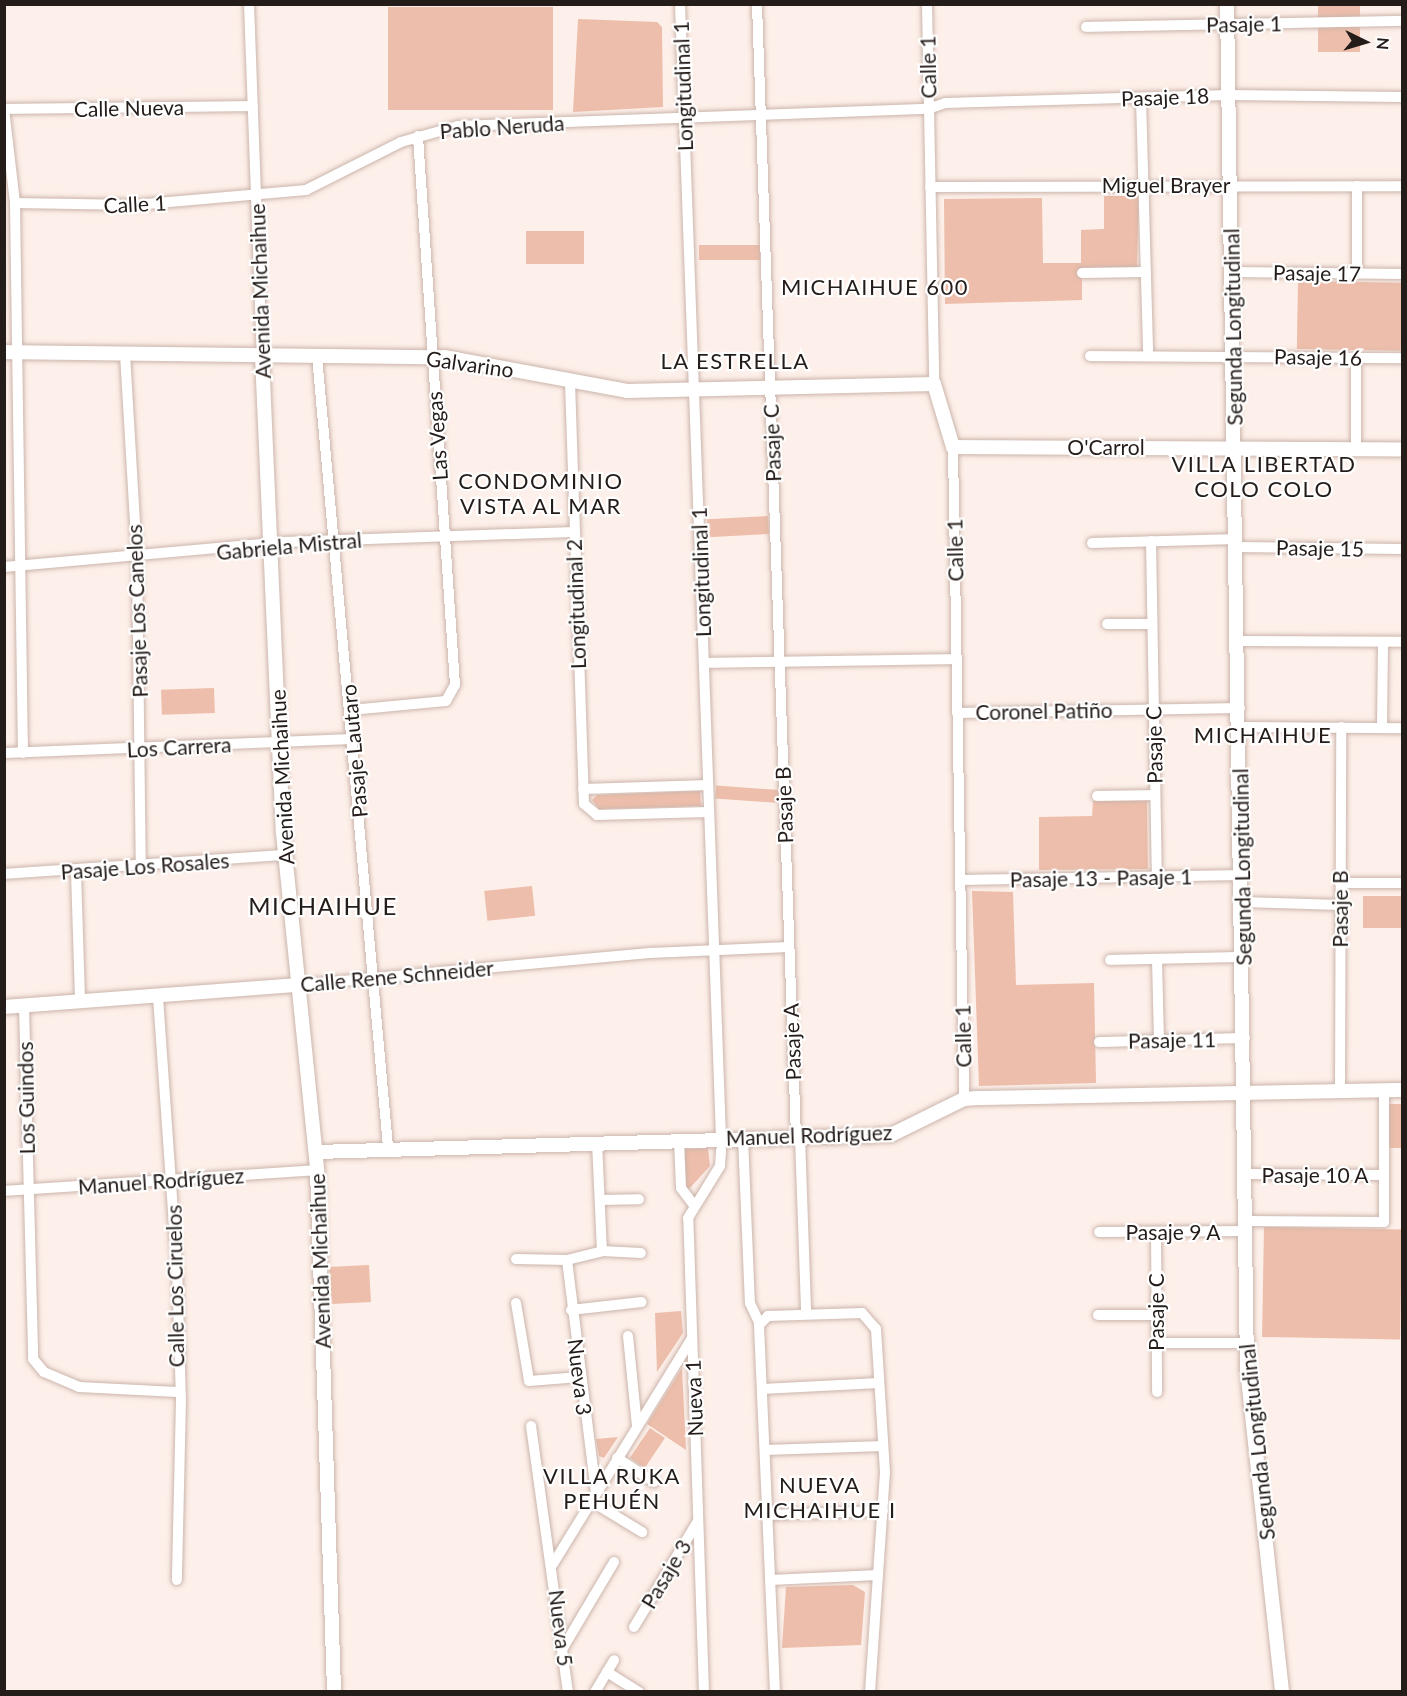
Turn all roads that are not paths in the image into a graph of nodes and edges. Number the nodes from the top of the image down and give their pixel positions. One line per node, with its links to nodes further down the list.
1 (249, 4): 12 (street, Avenida Michaihue)
2 (680, 4): 16 (street, Longitudinal 1)
3 (757, 4): 15 (street)
4 (927, 4): 14 (street, Calle 1)
5 (1227, 4): 7 (street, Segunda Longitudinal)
6 (1402, 21): 7 (street, Pasaje 1)
7 (1228, 24): 8 (street, Pasaje 1); 9 (street, Segunda Longitudinal)
8 (1086, 27)
9 (1229, 95): 10 (street, Pasaje 18); 11 (street, Pasaje 18); 19 (street, Segunda Longitudinal)
10 (1402, 97)
11 (1141, 98): 14 (street, Pasaje 18); 18 (street)
12 (253, 106): 13 (street, Calle Nueva); 24 (street, Avenida Michaihue)
13 (4, 109): 23 (street)
14 (928, 109): 15 (street, Pasaje 18); 22 (street, Calle 1)
15 (761, 115): 16 (street, Pablo Neruda); 42 (street, Pasaje C)
16 (685, 118): 17 (street, Pablo Neruda); 43 (street, Longitudinal 1)
17 (418, 136): 24 (street, Pablo Neruda); 36 (street, Las Vegas)
18 (1143, 184): 19 (street, Miguel Brayer); 22 (street, Miguel Brayer); 25 (street)
19 (1231, 184): 20 (street, Miguel Brayer); 26 (street, Segunda Longitudinal)
20 (1357, 186): 21 (street, Miguel Brayer); 28 (street)
21 (1402, 186)
22 (930, 187): 41 (street, Calle 1)
23 (10, 197): 24 (street, Calle 1); 30 (street)
24 (256, 197): 34 (street, Avenida Michaihue)
25 (1146, 272): 27 (street); 32 (street)
26 (1232, 272): 28 (street, Pasaje 17); 33 (street, Segunda Longitudinal)
27 (1082, 273)
28 (1357, 274): 29 (street, Pasaje 17)
29 (1402, 274)
30 (10, 352): 31 (street, Galvarino); 57 (street)
31 (125, 354): 34 (street, Galvarino); 56 (street, Pasaje Los Canelos)
32 (1148, 355): 33 (street, Pasaje 16); 37 (street, Pasaje 16)
33 (1234, 355): 38 (street, Pasaje 16); 45 (street, Segunda Longitudinal)
34 (262, 356): 35 (street, Galvarino); 54 (street, Avenida Michaihue)
35 (317, 356): 36 (street, Galvarino); 50 (street, Pasaje Lautaro)
36 (431, 356): 40 (street, Galvarino); 49 (street, Las Vegas)
37 (1090, 356)
38 (1356, 358): 39 (street, Pasaje 16); 46 (street)
39 (1402, 358)
40 (570, 382): 43 (street, Galvarino); 48 (street, Longitudinal 2)
41 (934, 384): 42 (street, Galvarino); 44 (street, Calle 1)
42 (770, 388): 43 (street, Galvarino); 65 (street, Pasaje C)
43 (694, 390): 66 (street, Longitudinal 1)
44 (953, 447): 45 (street, O'Carrol); 64 (street, Calle 1)
45 (1235, 447): 46 (street, O'Carrol); 53 (street, Segunda Longitudinal)
46 (1356, 448): 47 (street, O'Carrol)
47 (1402, 449)
48 (574, 532): 49 (street, Gabriela Mistral); 81 (street, Longitudinal 2)
49 (445, 537): 50 (street, Gabriela Mistral); 68 (street, Las Vegas)
50 (336, 540): 54 (street, Gabriela Mistral); 68 (street, Pasaje Lautaro)
51 (1151, 541): 52 (street, Pasaje 15); 53 (street, Pasaje 15); 60 (street, Pasaje C)
52 (1092, 543)
53 (1237, 543): 55 (street, Pasaje 15); 61 (street, Segunda Longitudinal)
54 (270, 546): 56 (street, Gabriela Mistral); 76 (street, Avenida Michaihue)
55 (1402, 549)
56 (137, 557): 57 (street, Gabriela Mistral); 77 (street, Pasaje Los Canelos)
57 (20, 566): 58 (street, Gabriela Mistral); 79 (street)
58 (4, 567)
59 (1107, 624): 60 (street)
60 (1152, 624): 69 (street, Pasaje C)
61 (1238, 641): 62 (street); 67 (street, Segunda Longitudinal)
62 (1383, 642): 63 (street); 73 (street)
63 (1402, 642)
64 (956, 658): 65 (street); 70 (street, Calle 1)
65 (779, 662): 66 (street); 96 (street, Pasaje B)
66 (704, 663): 80 (street, Longitudinal 1)
67 (1240, 708): 69 (street, Coronel Patiño); 71 (street, Segunda Longitudinal)
68 (351, 710): 75 (street, Pasaje Lautaro)
69 (1154, 710): 70 (street, Coronel Patiño); 82 (street, Pasaje C)
70 (957, 713): 91 (street, Calle 1)
71 (1240, 727): 72 (street); 89 (street, Segunda Longitudinal)
72 (1341, 727): 73 (street); 92 (street, Pasaje B)
73 (1382, 728): 74 (street)
74 (1402, 728)
75 (353, 739): 76 (street, Los Carrera); 101 (street, Pasaje Lautaro)
76 (279, 742): 77 (street, Los Carrera); 85 (street, Avenida Michaihue)
77 (139, 749): 79 (street, Los Carrera); 86 (street, Pasaje Los Canelos)
78 (4, 753): 79 (street, Los Carrera)
79 (23, 753)
80 (708, 785): 81 (street); 84 (street, Longitudinal 1)
81 (583, 789): 84 (street, Longitudinal 2)
82 (1155, 795): 83 (street); 90 (street, Pasaje C)
83 (1097, 796)
84 (709, 812): 97 (street, Longitudinal 1)
85 (285, 855): 86 (street, Pasaje Los Rosales); 102 (street, Avenida Michaihue)
86 (141, 868): 87 (street, Pasaje Los Rosales)
87 (76, 872): 88 (street, Pasaje Los Rosales); 104 (street)
88 (4, 874)
89 (1243, 875): 90 (street, Pasaje 13 - Pasaje 1); 94 (street, Segunda Longitudinal)
90 (1157, 877): 91 (street, Pasaje 13 - Pasaje 1)
91 (960, 880): 114 (street, Calle 1)
92 (1340, 883): 93 (street); 95 (street, Pasaje B)
93 (1402, 883)
94 (1243, 902): 95 (street); 98 (street, Segunda Longitudinal)
95 (1340, 905): 112 (street, Pasaje B)
96 (789, 947): 97 (street, Calle Rene Schneider); 115 (street, Pasaje A)
97 (714, 950): 101 (street, Calle Rene Schneider); 119 (street, Longitudinal 1)
98 (1244, 957): 99 (street); 107 (street, Segunda Longitudinal)
99 (1157, 959): 100 (street); 108 (street)
100 (1110, 960)
101 (373, 978): 102 (street, Calle Rene Schneider); 120 (street, Pasaje Lautaro)
102 (298, 985): 103 (street, Calle Rene Schneider); 121 (street, Avenida Michaihue)
103 (158, 997): 104 (street, Calle Rene Schneider); 125 (street, Calle Los Ciruelos)
104 (80, 1002): 105 (street, Calle Rene Schneider)
105 (24, 1006): 106 (street, Calle Rene Schneider); 126 (street, Los Guindos)
106 (4, 1007)
107 (1245, 1038): 108 (street, Pasaje 11); 113 (street, Segunda Longitudinal)
108 (1159, 1040): 109 (street, Pasaje 11)
109 (1099, 1042)
110 (1384, 1090): 111 (street, Manuel Rodríguez); 112 (street, Manuel Rodríguez); 124 (street)
111 (1402, 1090)
112 (1340, 1091): 113 (street, Manuel Rodríguez)
113 (1246, 1093): 114 (street, Manuel Rodríguez); 123 (street, Segunda Longitudinal)
114 (964, 1099): 115 (street, Manuel Rodríguez)
115 (798, 1137): 116 (street, Manuel Rodríguez); 141 (street, Pasaje A)
116 (743, 1138): 119 (street, Manuel Rodríguez); 144 (street)
117 (679, 1140): 118 (street, Manuel Rodríguez); 119 (street, Manuel Rodríguez); 130 (street)
118 (597, 1142): 120 (street, Manuel Rodríguez); 129 (street)
119 (721, 1144): 130 (street, Nueva 1)
120 (388, 1147): 121 (street, Manuel Rodríguez)
121 (316, 1152): 122 (street, Avenida Michaihue)
122 (317, 1170): 125 (street, Manuel Rodríguez); 174 (street, Avenida Michaihue)
123 (1247, 1174): 124 (street, Pasaje 10 A); 131 (street, Segunda Longitudinal)
124 (1384, 1175): 131 (street, Pasaje 9 A)
125 (170, 1180): 126 (street, Manuel Rodríguez); 152 (street, Calle Los Ciruelos)
126 (27, 1190): 127 (street, Manuel Rodríguez); 152 (street, Los Guindos)
127 (4, 1191)
128 (639, 1199): 129 (street)
129 (600, 1200): 134 (street)
130 (693, 1204): 146 (street, Nueva 1)
131 (1247, 1226): 132 (street, Pasaje 9 A); 148 (street, Segunda Longitudinal)
132 (1156, 1232): 133 (street, Pasaje 9 A); 142 (street, Pasaje C)
133 (1099, 1233)
134 (602, 1251): 135 (street); 137 (street)
135 (641, 1254)
136 (516, 1259): 137 (street)
137 (567, 1260): 140 (street, Nueva 3)
138 (642, 1302): 140 (street)
139 (516, 1303): 149 (street)
140 (571, 1310): 149 (street, Nueva 3)
141 (806, 1313): 144 (street); 150 (street)
142 (1156, 1315): 143 (street); 147 (street, Pasaje C)
143 (1098, 1316)
144 (759, 1322): 151 (street)
145 (628, 1336): 155 (street)
146 (692, 1338): 155 (street); 163 (street, Nueva 1)
147 (1156, 1342): 148 (street); 153 (street, Pasaje C)
148 (1246, 1342): 181 (street, Segunda Longitudinal)
149 (579, 1377): 160 (street, Nueva 3)
150 (879, 1383): 151 (street); 156 (street)
151 (762, 1389): 157 (street)
152 (177, 1392): 168 (street, Calle Los Ciruelos)
153 (1156, 1392)
154 (531, 1426): 166 (street)
155 (637, 1426): 158 (street)
156 (884, 1446): 157 (street); 161 (street)
157 (765, 1450): 162 (street)
158 (617, 1458): 159 (street); 160 (street)
159 (654, 1482)
160 (593, 1497): 164 (street); 166 (street)
161 (883, 1511): 162 (street); 167 (street)
162 (767, 1515): 169 (street)
163 (698, 1520): 170 (street, Pasaje 3); 178 (street, Nueva 1)
164 (642, 1532)
165 (614, 1562): 171 (street)
166 (553, 1564): 171 (street, Nueva 5)
167 (878, 1575): 169 (street); 180 (street)
168 (177, 1580)
169 (770, 1580): 179 (street)
170 (634, 1627)
171 (563, 1648): 175 (street, Nueva 5)
172 (614, 1660): 173 (street)
173 (607, 1672): 176 (street); 177 (street)
174 (334, 1692)
175 (568, 1692)
176 (596, 1692)
177 (639, 1692)
178 (704, 1692)
179 (775, 1692)
180 (870, 1692)
181 (1282, 1692)

